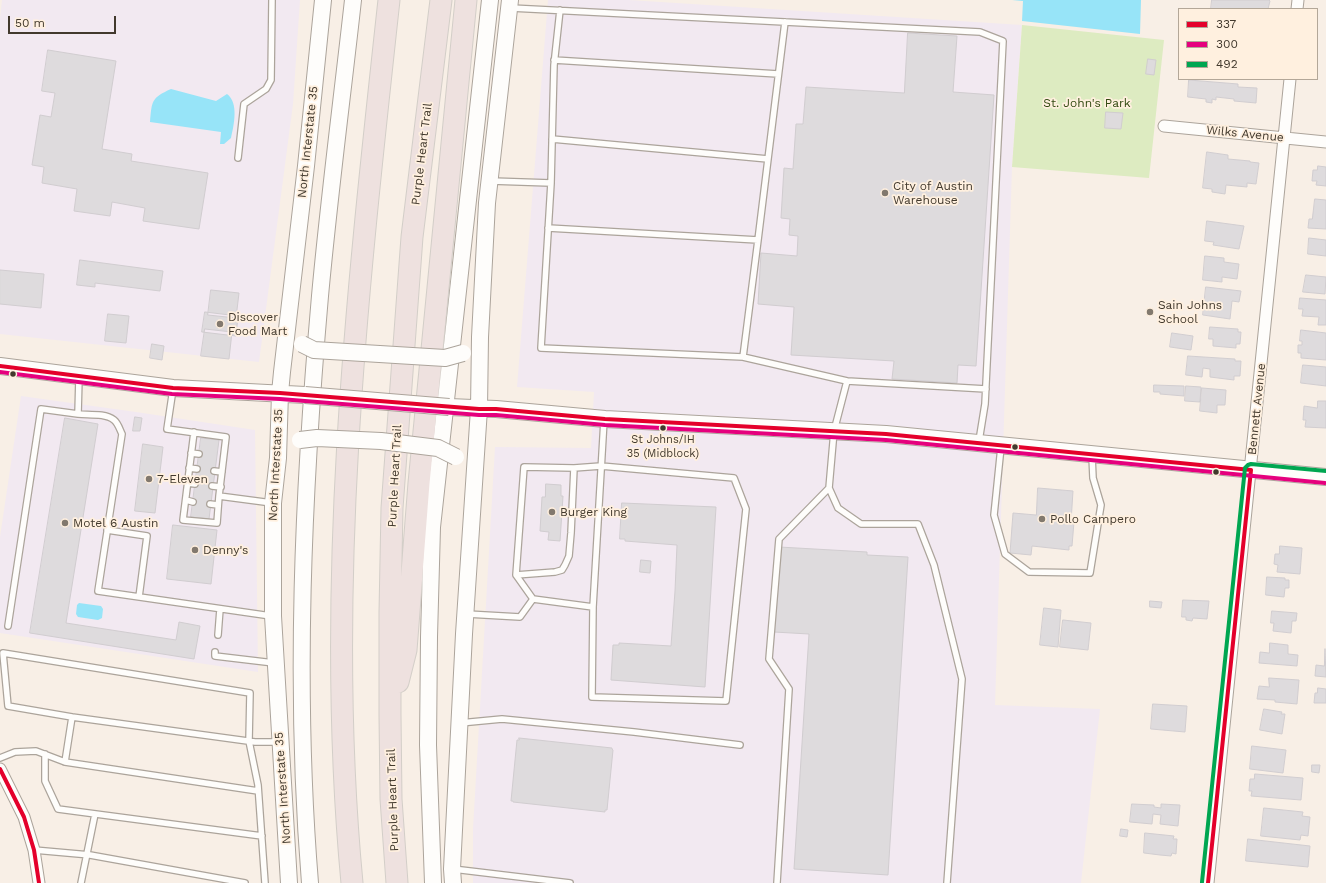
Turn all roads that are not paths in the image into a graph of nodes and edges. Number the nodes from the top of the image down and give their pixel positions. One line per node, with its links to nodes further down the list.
1 (272, 0): 18 (lane)
2 (323, 0): 24 (main road, North Interstate 35)
3 (353, 0): 99 (main road)
4 (389, 0): 100 (highway)
5 (441, 0): 78 (highway, Purple Heart Trail)
6 (466, 0): 78 (highway)
7 (490, 0): 102 (main road)
8 (509, 4): 9 (lane); 20 (main road)
9 (560, 10): 10 (lane); 11 (lane)
10 (785, 22): 12 (lane); 31 (lane)
11 (554, 60): 12 (lane); 15 (lane)
12 (778, 74): 19 (lane)
13 (1290, 80): 16 (street, Bennett Avenue)
14 (1164, 126): 16 (street, Wilks Avenue)
15 (552, 138): 19 (lane); 21 (lane)
16 (1284, 138): 17 (street, Wilks Avenue); 50 (street, Bennett Avenue)
17 (1326, 142)
18 (238, 158)
19 (768, 159): 23 (lane)
20 (490, 181): 21 (lane); 25 (main road)
21 (551, 183): 22 (lane)
22 (548, 228): 23 (lane); 26 (lane)
23 (758, 240): 26 (lane)
24 (287, 321): 25 (main road, bridge); 32 (main road, North Interstate 35)
25 (480, 337): 33 (main road)
26 (743, 357): 29 (lane)
27 (0, 366): 28 (main road)
28 (79, 376): 30 (main road); 34 (lane)
29 (847, 381): 31 (lane); 36 (lane)
30 (173, 388): 32 (main road); 37 (lane)
31 (986, 388): 38 (lane)
32 (280, 393): 33 (main road, bridge); 45 (main road, North Interstate 35)
33 (479, 409): 35 (main road); 57 (main road)
34 (78, 414): 66 (lane); 74 (lane)
35 (604, 419): 36 (main road); 46 (lane)
36 (834, 431): 38 (main road); 59 (lane)
37 (194, 432): 40 (lane); 44 (lane)
38 (979, 443): 39 (main road)
39 (1002, 445): 42 (main road); 42 (lane)
40 (191, 453): 41 (lane); 47 (lane)
41 (199, 454)
42 (1092, 454): 50 (main road)
43 (216, 456): 44 (lane)
44 (224, 457): 52 (lane)
45 (278, 458): 57 (main road, bridge); 63 (main road, North Interstate 35)
46 (601, 466): 48 (lane); 70 (lane); 70 (lane)
47 (189, 468): 49 (lane); 54 (lane)
48 (574, 468): 67 (lane); 67 (lane)
49 (197, 469)
50 (1251, 470): 53 (main road); 106 (street, Bennett Avenue)
51 (214, 471): 52 (lane)
52 (222, 472): 58 (lane)
53 (1326, 477)
54 (188, 483): 55 (lane); 61 (lane)
55 (195, 484)
56 (212, 486): 58 (lane)
57 (473, 486): 72 (main road)
58 (220, 487): 60 (lane)
59 (829, 488): 104 (lane); 105 (lane)
60 (219, 496): 63 (lane); 65 (lane)
61 (186, 500): 62 (lane); 65 (lane)
62 (193, 502)
63 (273, 503): 73 (main road, North Interstate 35)
64 (210, 504): 65 (lane)
65 (218, 505)
66 (108, 530): 68 (lane); 68 (lane)
67 (516, 575): 69 (lane)
68 (139, 597): 71 (lane)
69 (534, 599): 70 (lane); 72 (lane)
70 (594, 607)
71 (220, 608): 73 (lane); 75 (lane)
72 (465, 614): 80 (main road)
73 (273, 616): 77 (main road, North Interstate 35)
74 (8, 626)
75 (218, 635)
76 (215, 652): 77 (lane)
77 (276, 663): 82 (main road, North Interstate 35)
78 (390, 715): 101 (highway, Purple Heart Trail)
79 (72, 717): 81 (lane); 81 (lane); 86 (lane)
80 (460, 723): 83 (lane); 93 (main road)
81 (249, 741): 82 (lane); 88 (lane)
82 (280, 742): 98 (main road, North Interstate 35)
83 (740, 745)
84 (45, 754): 85 (lane); 86 (lane); 89 (lane)
85 (0, 758)
86 (65, 762): 88 (lane)
87 (0, 769): 91 (street)
88 (258, 791): 90 (lane)
89 (95, 814): 90 (lane); 92 (lane)
90 (262, 836): 97 (lane)
91 (34, 850): 92 (lane); 94 (street)
92 (87, 855): 95 (lane); 96 (lane)
93 (453, 876): 103 (lane)
94 (39, 883)
95 (81, 883)
96 (245, 883)
97 (265, 883)
98 (289, 883)
99 (310, 883)
100 (352, 883)
101 (397, 883)
102 (433, 883)
103 (570, 883)
104 (777, 883)
105 (947, 883)
106 (1208, 883)

